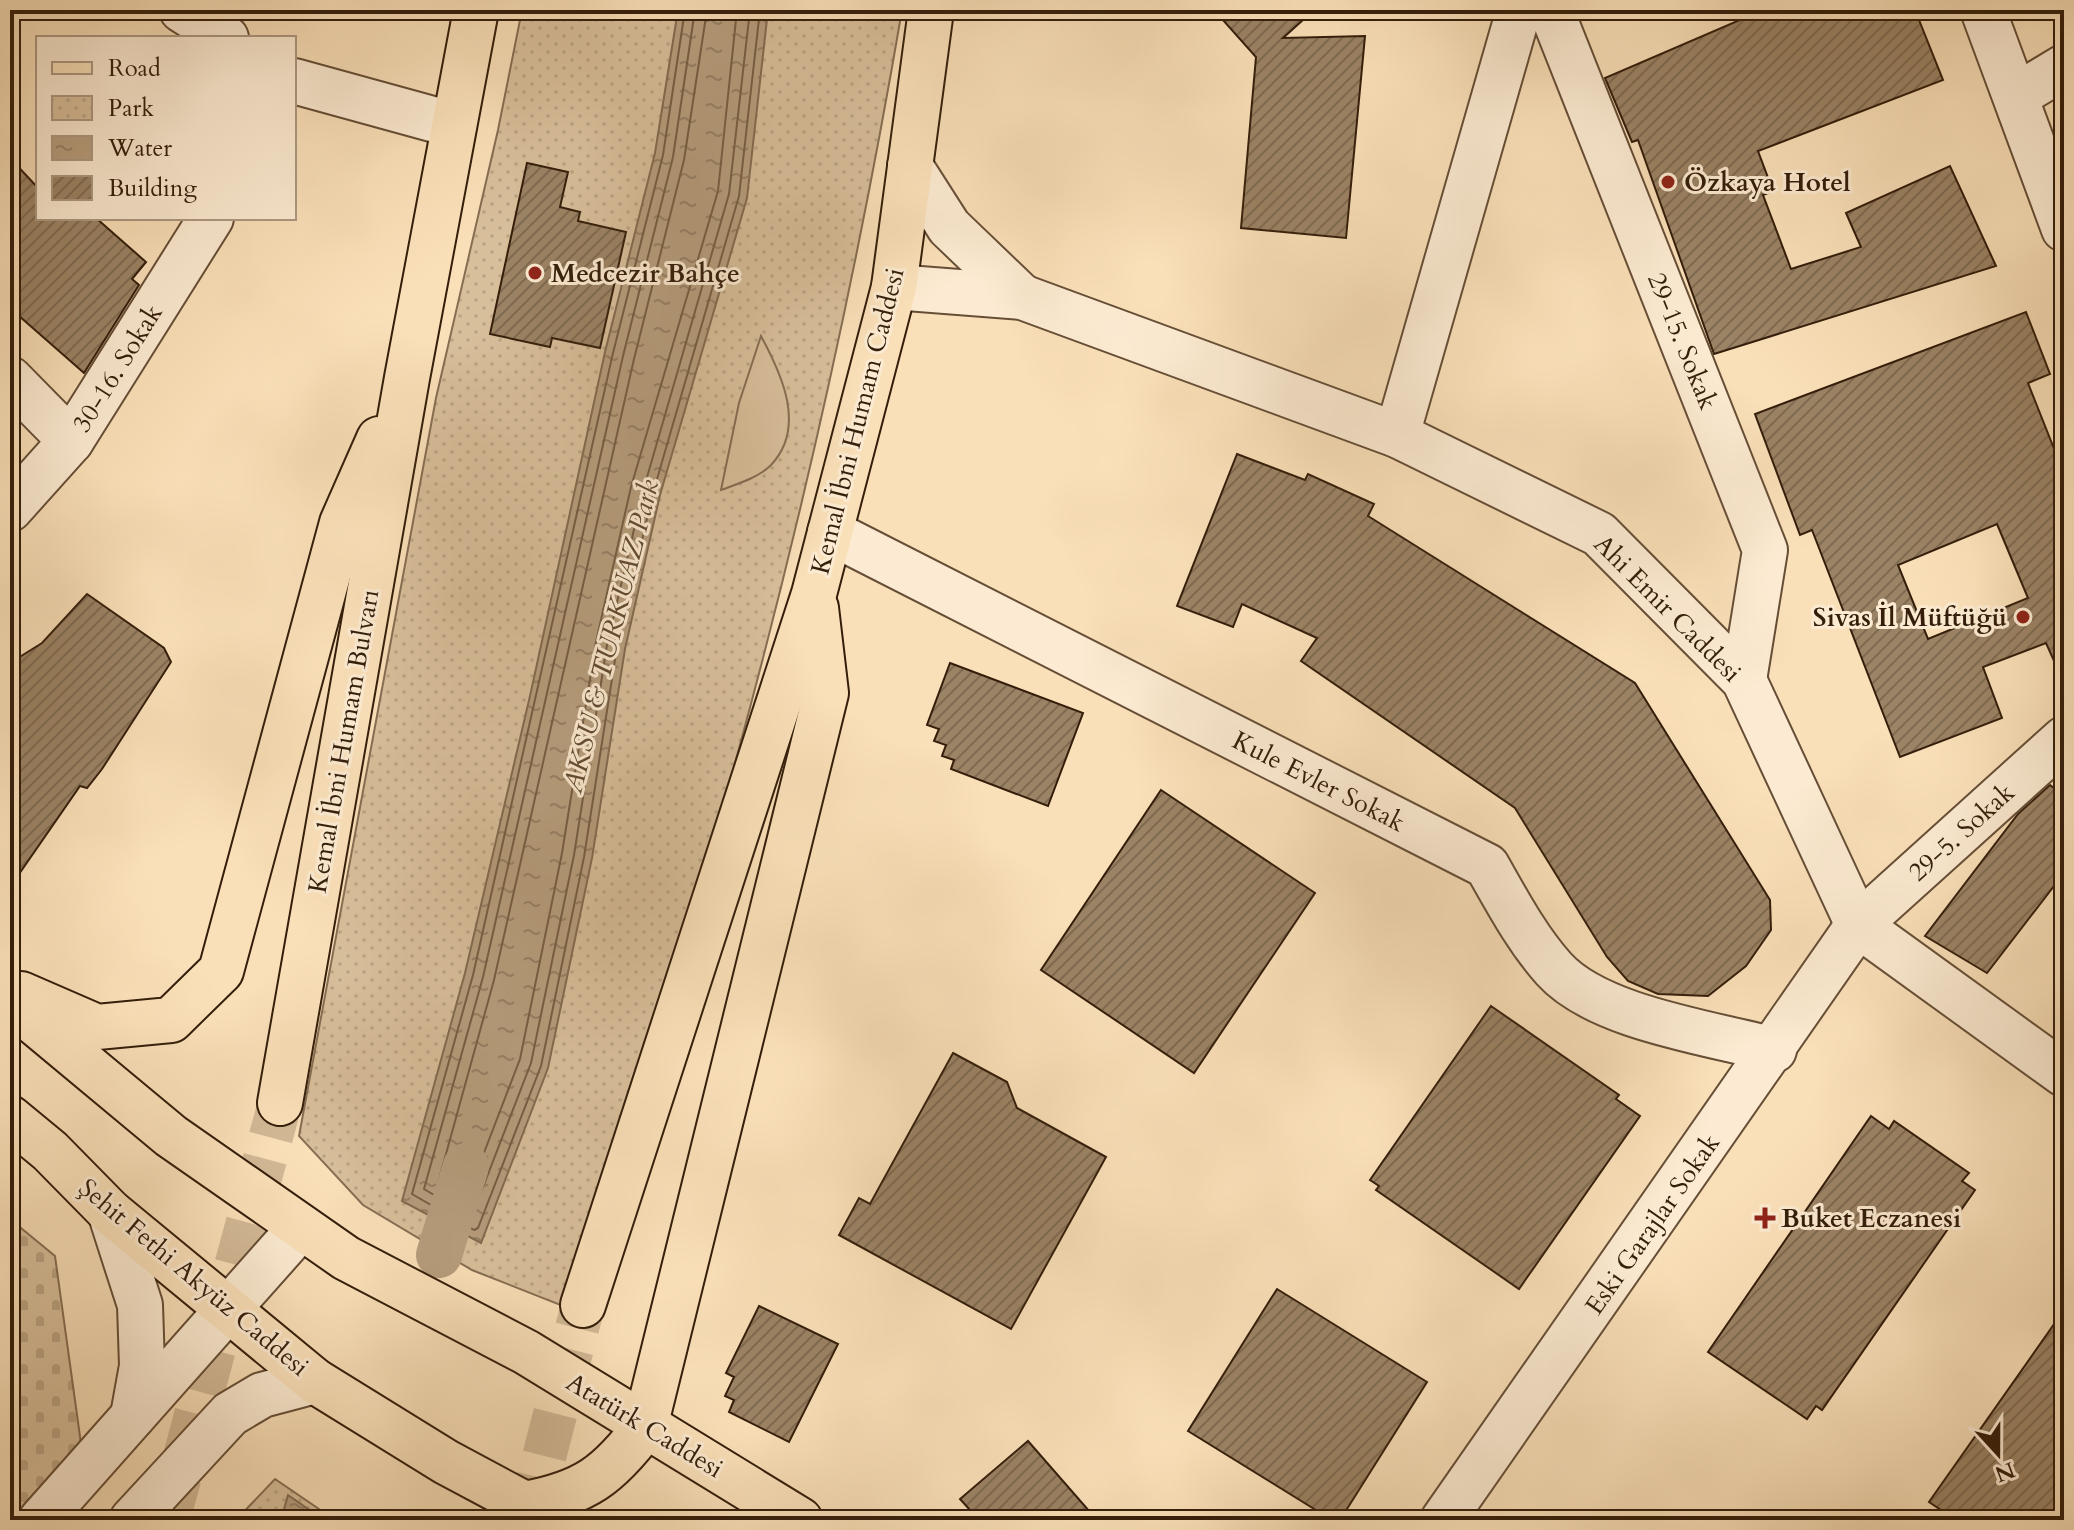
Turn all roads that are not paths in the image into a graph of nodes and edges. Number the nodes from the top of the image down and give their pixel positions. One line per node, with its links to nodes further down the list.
1 (182, 10): 7 (street)
2 (476, 10): 11 (main road)
3 (931, 10): 12 (main road, Kemal İbni Humam Caddesi)
4 (1519, 10): 19 (street)
5 (1983, 10): 10 (street)
6 (1566, 16): 24 (street, 29-15. Sokak)
7 (223, 36)
8 (2064, 67): 10 (street)
9 (296, 83): 11 (street)
10 (2016, 96): 14 (street)
11 (454, 125): 17 (main road)
12 (910, 166): 15 (main road, Kemal İbni Humam Caddesi); 16 (street, Ahi Emir Caddesi)
13 (210, 220): 20 (street, 30-16. Sokak)
14 (2064, 229)
15 (894, 287): 16 (street, Ahi Emir Caddesi); 22 (main road, Kemal İbni Humam Caddesi)
16 (1022, 297): 19 (street, Ahi Emir Caddesi)
17 (407, 378): 27 (main road); 31 (main road, Kemal İbni Humam Bulvarı)
18 (10, 379): 20 (street)
19 (1397, 435): 24 (street, Ahi Emir Caddesi)
20 (71, 441): 21 (street, 30-16. Sokak)
21 (10, 509)
22 (830, 532): 23 (main road, Kemal İbni Humam Caddesi); 29 (street, Kule Evler Sokak)
23 (814, 594): 35 (main road, Kemal İbni Humam Caddesi); 39 (main road)
24 (1744, 680): 26 (street, Ahi Emir Caddesi)
25 (2064, 739): 26 (street, 29-5. Sokak)
26 (1858, 925): 29 (street, Eski Garajlar Sokak); 30 (street, Ahi Emir Caddesi)
27 (10, 989)
28 (10, 1002): 34 (main road)
29 (1774, 1050): 44 (street, Eski Garajlar Sokak)
30 (2064, 1074)
31 (280, 1103)
32 (10, 1118): 33 (main road, Şehit Fethi Akyüz Caddesi)
33 (110, 1212): 36 (main road, Şehit Fethi Akyüz Caddesi); 38 (street)
34 (301, 1227): 36 (street); 39 (main road, Atatürk Caddesi)
35 (583, 1305)
36 (229, 1310): 37 (main road, Şehit Fethi Akyüz Caddesi); 38 (street)
37 (330, 1391): 40 (main road, Şehit Fethi Akyüz Caddesi); 42 (street)
38 (133, 1416): 41 (street)
39 (645, 1427): 40 (main road); 43 (main road, Atatürk Caddesi)
40 (540, 1512)
41 (41, 1520)
42 (132, 1520)
43 (800, 1520)
44 (1443, 1520)

